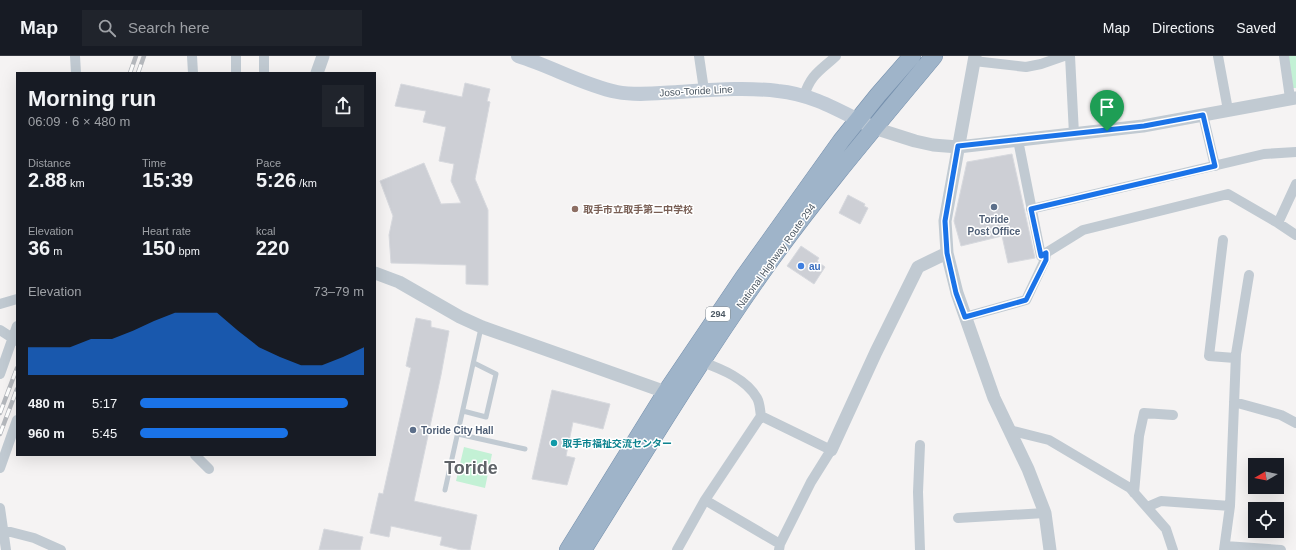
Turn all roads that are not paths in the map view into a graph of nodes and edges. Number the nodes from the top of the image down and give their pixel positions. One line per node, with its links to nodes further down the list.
1 (74, 56): 16 (street)
2 (192, 56): 17 (street)
3 (236, 56): 18 (street)
4 (264, 56): 19 (street)
5 (323, 56): 20 (street)
6 (518, 56): 21 (main road, Joso-Toride Line)
7 (699, 56): 21 (street)
8 (836, 56): 22 (street)
9 (912, 56): 26 (highway, National Highway Route 294 / 294)
10 (934, 56): 27 (highway, National Highway Route 294 / 294)
11 (1064, 56): 15 (street)
12 (1070, 56): 28 (street)
13 (1218, 56): 24 (street)
14 (1284, 56): 23 (street)
15 (974, 58): 30 (street)
16 (76, 72)
17 (193, 72)
18 (236, 72)
19 (264, 72)
20 (317, 72)
21 (704, 90): 22 (main road, Joso-Toride Line)
22 (804, 96): 26 (main road, Joso-Toride Line)
23 (1293, 98): 24 (street)
24 (1228, 110): 25 (street)
25 (1203, 115): 28 (street); 32 (street)
26 (858, 120): 27 (main road, Joso-Toride Line); 52 (highway, National Highway Route 294 / 294)
27 (874, 128): 30 (street); 49 (highway, National Highway Route 294 / 294)
28 (1074, 134): 29 (street)
29 (1018, 140): 30 (street); 34 (street)
30 (958, 146): 38 (street)
31 (1296, 152): 32 (street)
32 (1215, 166): 34 (street)
33 (1296, 184): 35 (street)
34 (1031, 209): 39 (street)
35 (1278, 223): 36 (street); 39 (street)
36 (1296, 235)
37 (1223, 240): 48 (street)
38 (947, 253): 44 (street); 63 (street)
39 (1046, 253): 44 (street)
40 (376, 273): 45 (street)
41 (1249, 275): 48 (street)
42 (16, 299): 43 (street)
43 (0, 304)
44 (965, 317): 59 (street)
45 (482, 327): 50 (lane); 52 (street)
46 (0, 330): 47 (street)
47 (15, 340): 51 (street)
48 (1236, 358): 53 (street)
49 (702, 362): 52 (highway, National Highway Route 294 / 294); 56 (street)
50 (474, 363): 54 (lane); 54 (lane)
51 (0, 374)
52 (672, 394): 80 (highway, National Highway Route 294 / 294); 81 (highway, National Highway Route 294 / 294)
53 (1234, 402): 58 (street); 70 (street)
54 (463, 411): 60 (lane)
55 (1173, 415): 68 (street)
56 (761, 416): 63 (street); 69 (street)
57 (16, 423): 65 (street)
58 (1296, 423)
59 (1009, 430): 68 (street); 73 (street)
60 (458, 434): 62 (lane); 67 (lane)
61 (920, 445): 83 (street)
62 (524, 449)
63 (831, 450): 76 (street)
64 (196, 456): 66 (street)
65 (0, 468)
66 (209, 469)
67 (445, 490)
68 (1134, 493): 71 (street)
69 (705, 500): 76 (street); 82 (street)
70 (1230, 506): 71 (street); 77 (street)
71 (1146, 507): 85 (street)
72 (0, 508): 75 (street)
73 (1045, 513): 74 (street); 84 (street)
74 (958, 518)
75 (3, 530): 78 (street); 79 (street)
76 (779, 547)
77 (1224, 548): 86 (street)
78 (6, 550)
79 (61, 550)
80 (568, 550)
81 (583, 550)
82 (677, 550)
83 (920, 550)
84 (1050, 550)
85 (1173, 550)
86 (1281, 550)

